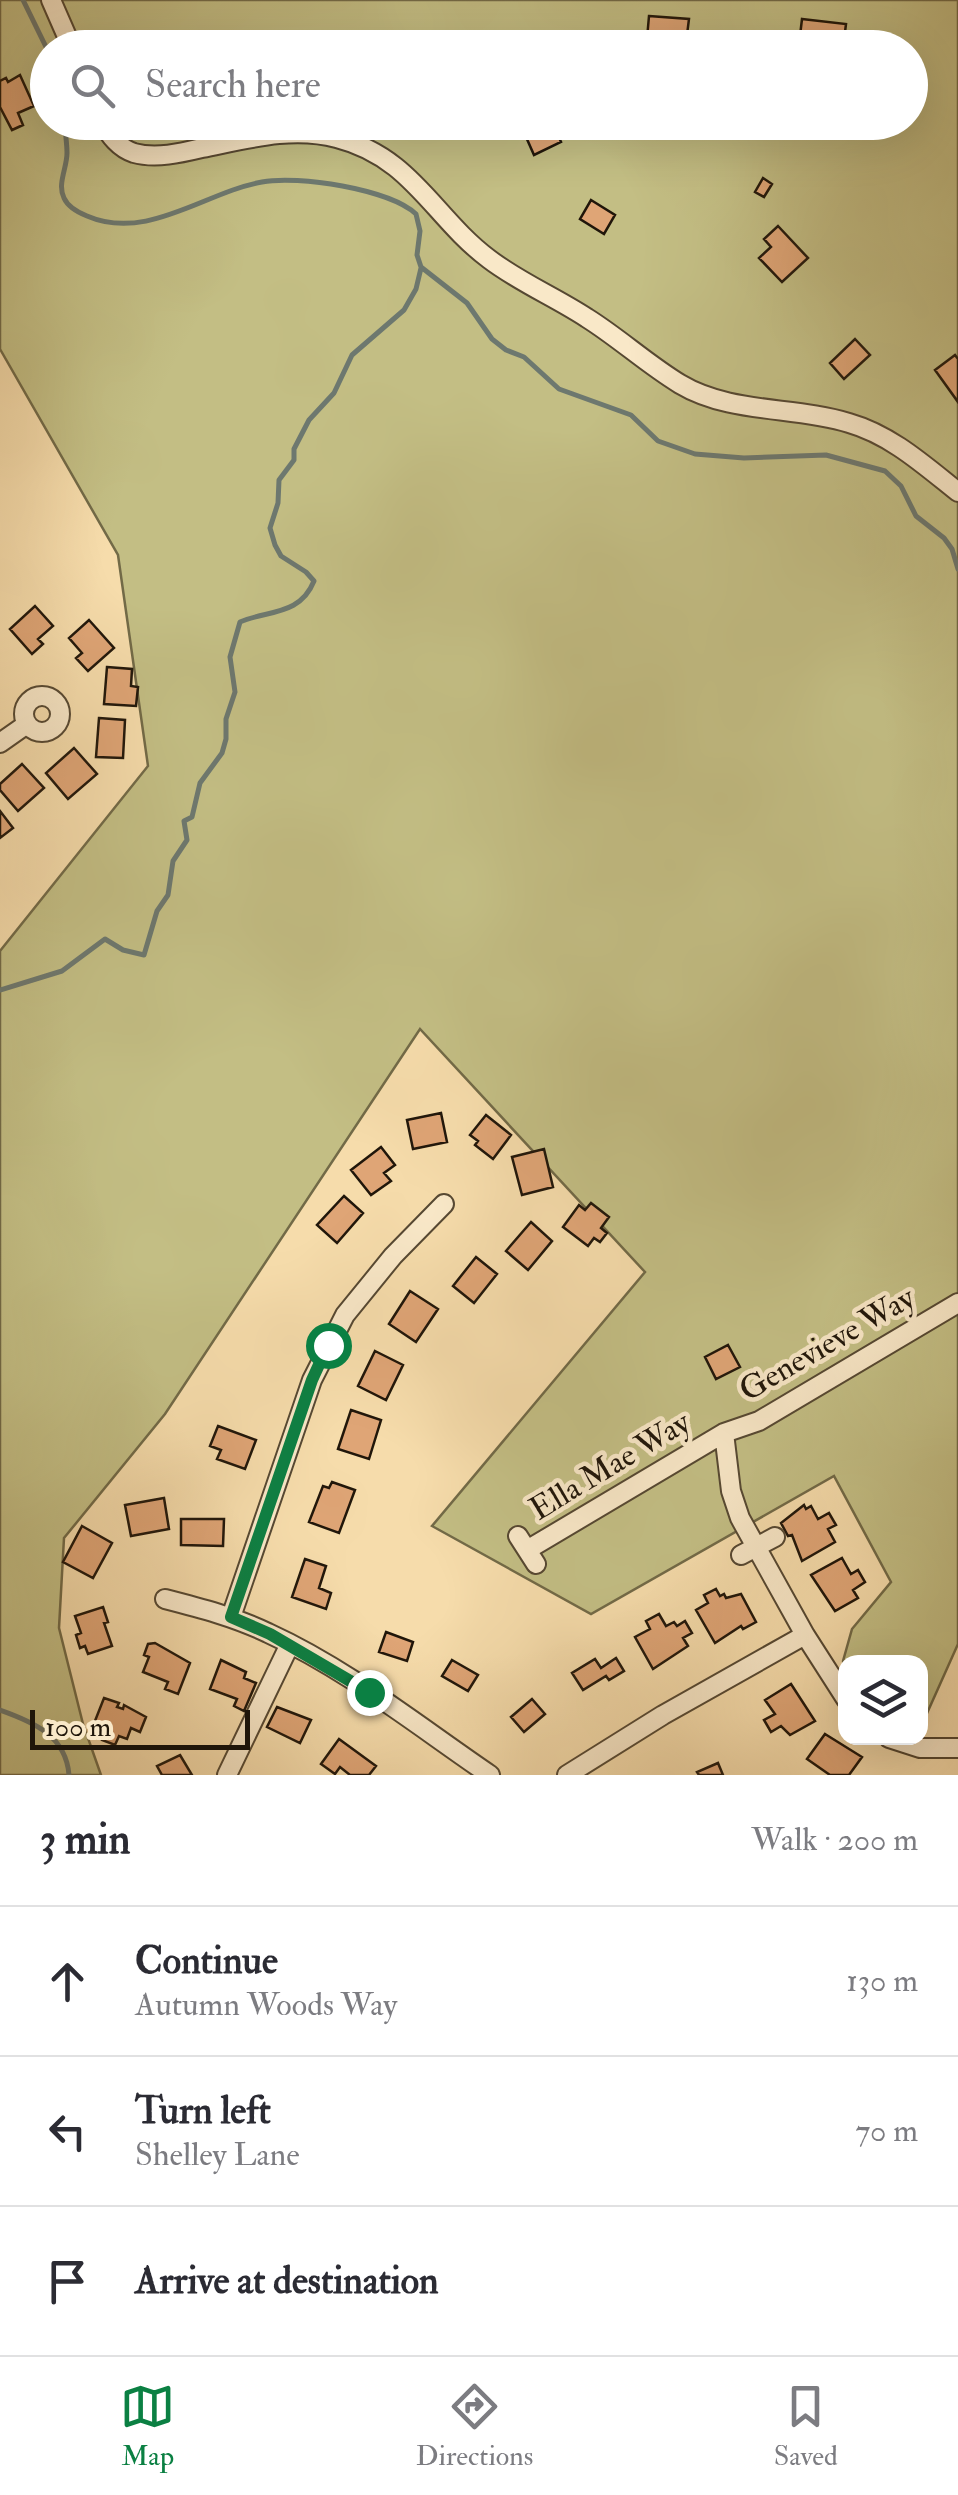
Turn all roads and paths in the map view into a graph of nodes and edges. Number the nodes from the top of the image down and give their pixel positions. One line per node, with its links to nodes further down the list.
1 (51, 0): 2 (street)
2 (64, 30)
3 (116, 140): 4 (street)
4 (247, 140)
5 (345, 140): 6 (street)
6 (958, 492)
7 (27, 724): 8 (street)
8 (0, 743)
9 (444, 1204): 16 (street)
10 (958, 1303): 11 (street, Genevieve Way)
11 (724, 1433): 13 (street, Ella Mae Way); 14 (street)
12 (775, 1537): 14 (street)
13 (527, 1550)
14 (748, 1551): 17 (street)
15 (165, 1599): 16 (street)
16 (231, 1617): 18 (street)
17 (805, 1634): 19 (street); 24 (street)
18 (290, 1644): 22 (street); 23 (street)
19 (838, 1686)
20 (911, 1745): 21 (street)
21 (958, 1748)
22 (227, 1775)
23 (490, 1775)
24 (567, 1775)

